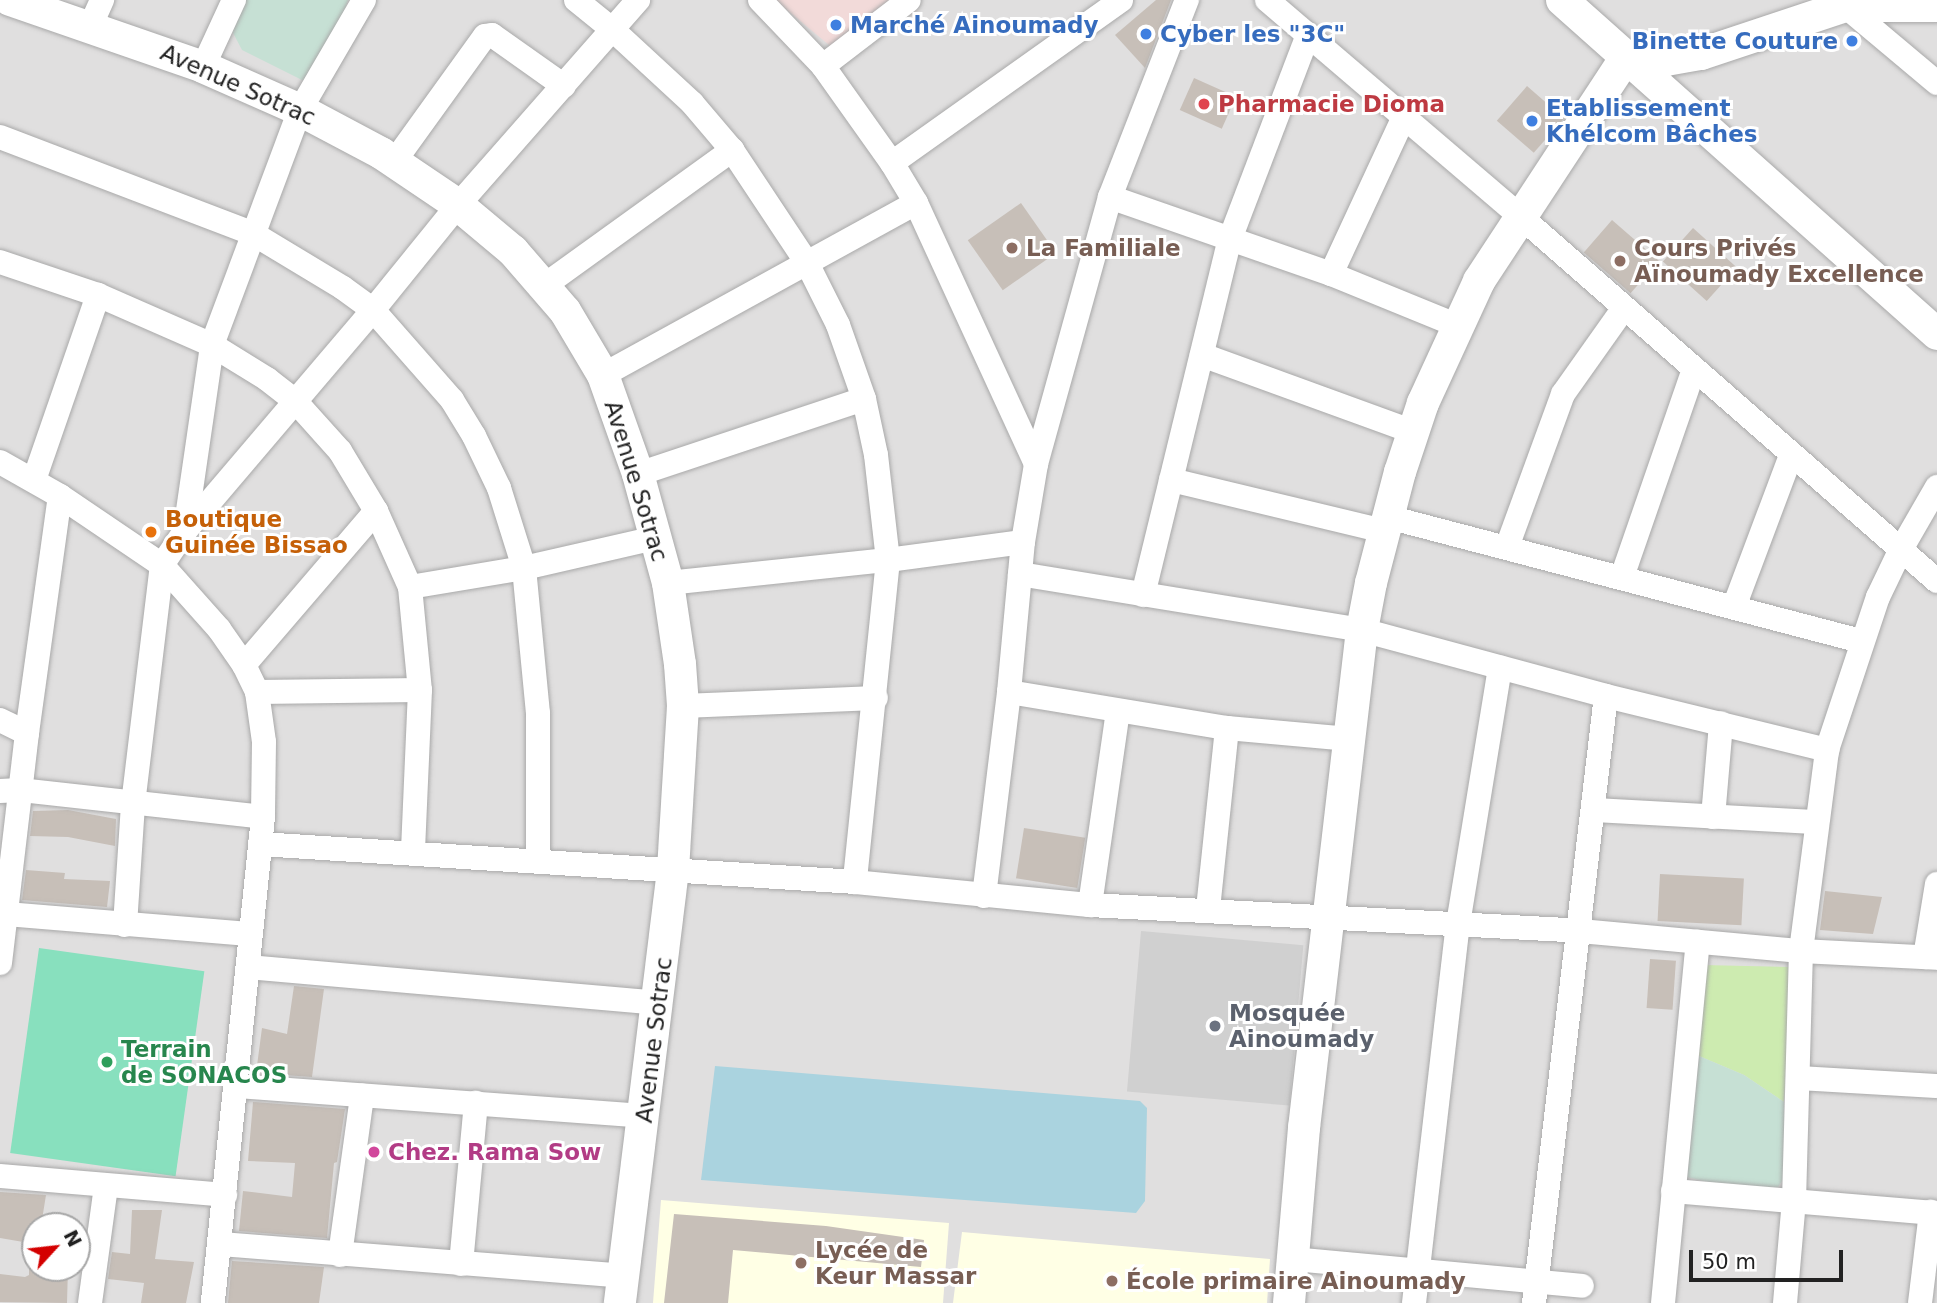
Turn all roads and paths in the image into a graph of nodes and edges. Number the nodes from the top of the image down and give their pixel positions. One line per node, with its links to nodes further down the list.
1 (9, 0): 14 (street, Avenue Sotrac)
2 (234, 0): 19 (street)
3 (364, 0): 22 (street)
4 (576, 0): 15 (street)
5 (638, 0): 15 (street)
6 (760, 0): 18 (street)
7 (909, 0): 18 (street)
8 (1121, 0): 27 (street)
9 (1187, 0): 28 (street)
10 (1267, 0): 16 (street)
11 (1562, 0): 17 (street)
12 (1841, 2): 13 (street); 17 (street); 20 (street)
13 (1937, 6)
14 (96, 14): 19 (street, Avenue Sotrac)
15 (614, 30): 21 (street); 25 (street)
16 (1308, 36): 23 (street); 33 (street)
17 (1626, 57): 31 (street); 42 (street)
18 (823, 66): 27 (street)
19 (204, 67): 22 (street, Avenue Sotrac)
20 (1937, 83)
21 (564, 86): 26 (street); 30 (street)
22 (300, 110): 26 (street, Avenue Sotrac); 32 (street)
23 (1404, 117): 31 (street); 36 (street)
24 (0, 137): 32 (street)
25 (732, 150): 35 (street); 37 (street)
26 (394, 162): 30 (street, Avenue Sotrac)
27 (892, 163): 29 (street)
28 (1110, 197): 33 (street); 52 (street)
29 (916, 203): 35 (street); 52 (street)
30 (458, 205): 37 (street, Avenue Sotrac); 40 (street)
31 (1520, 216): 39 (street); 41 (street)
32 (252, 233): 40 (street); 43 (street)
33 (1230, 239): 36 (street); 44 (street)
34 (0, 262): 38 (street)
35 (807, 263): 46 (street); 47 (street)
36 (1331, 274): 41 (street)
37 (545, 285): 46 (street, Avenue Sotrac)
38 (98, 295): 43 (street); 54 (street)
39 (1624, 308): 45 (street); 63 (street)
40 (373, 310): 48 (street); 67 (street)
41 (1456, 325): 49 (street)
42 (1937, 334)
43 (212, 345): 48 (street); 60 (street)
44 (1202, 355): 49 (street); 55 (street)
45 (1694, 369): 50 (street); 69 (street)
46 (603, 375): 53 (street, Avenue Sotrac)
47 (864, 399): 53 (street); 65 (street)
48 (296, 402): 58 (street); 60 (street)
49 (1413, 432): 59 (street)
50 (1791, 455): 64 (street); 74 (street)
51 (0, 462): 54 (street)
52 (1036, 464): 62 (street)
53 (638, 474): 61 (street, Avenue Sotrac)
54 (34, 480): 57 (street)
55 (1171, 480): 59 (street); 73 (street)
56 (1937, 487): 64 (street)
57 (60, 496): 66 (street); 89 (street)
58 (376, 511): 72 (street); 77 (street)
59 (1386, 524): 63 (street); 75 (street)
60 (185, 531): 66 (street)
61 (655, 538): 67 (street); 71 (street, Avenue Sotrac)
62 (1023, 542): 65 (street); 68 (street)
63 (1507, 547): 69 (street)
64 (1900, 551): 70 (street); 76 (street)
65 (888, 560): 71 (street); 83 (street)
66 (162, 565): 77 (street); 93 (street)
67 (524, 568): 72 (street); 100 (street)
68 (1020, 573): 73 (street); 81 (street)
69 (1622, 577): 74 (street)
70 (1937, 582)
71 (668, 583): 84 (street, Avenue Sotrac)
72 (410, 587): 79 (street)
73 (1143, 595): 75 (street)
74 (1734, 607): 76 (street)
75 (1363, 630): 78 (street); 90 (street)
76 (1862, 641): 91 (street)
77 (244, 665): 80 (street)
78 (1500, 667): 82 (street); 109 (street)
79 (420, 690): 80 (street); 99 (street)
80 (257, 692): 95 (street)
81 (1009, 692): 85 (street); 104 (street)
82 (1606, 696): 87 (street); 94 (street)
83 (876, 698): 84 (street); 102 (street)
84 (682, 706): 101 (street, Avenue Sotrac)
85 (1118, 711): 88 (street); 105 (street)
86 (0, 720): 89 (street)
87 (1721, 723): 91 (street); 96 (street)
88 (1227, 728): 90 (street); 106 (street)
89 (27, 733): 92 (street)
90 (1350, 739): 108 (street)
91 (1827, 750): 97 (street)
92 (10, 791): 93 (street); 107 (street)
93 (133, 804): 95 (street); 110 (street)
94 (1593, 810): 96 (street); 111 (street)
95 (263, 817): 98 (street)
96 (1713, 817): 97 (street)
97 (1816, 822): 114 (street)
98 (260, 844): 99 (street); 112 (street)
99 (413, 852): 100 (street)
100 (538, 860): 101 (street)
101 (673, 870): 102 (street); 118 (street, Avenue Sotrac)
102 (855, 882): 104 (street)
103 (1937, 884): 115 (street)
104 (984, 896): 105 (street)
105 (1090, 905): 106 (street)
106 (1208, 909): 108 (street)
107 (6, 914): 110 (street); 116 (street)
108 (1329, 917): 109 (street); 133 (street)
109 (1458, 924): 111 (street); 135 (street)
110 (125, 925): 112 (street)
111 (1580, 931): 113 (street); 138 (street)
112 (249, 934): 117 (street)
113 (1698, 942): 114 (street); 127 (street)
114 (1801, 951): 115 (street); 119 (street)
115 (1931, 957)
116 (0, 963)
117 (248, 967): 118 (street); 120 (street)
118 (659, 1003): 124 (street, Avenue Sotrac)
119 (1798, 1078): 121 (street); 129 (street)
120 (236, 1086): 122 (street); 128 (street)
121 (1937, 1086)
122 (362, 1096): 123 (street); 132 (street)
123 (476, 1103): 124 (street); 134 (street)
124 (645, 1116): 137 (street, Avenue Sotrac)
125 (0, 1176): 126 (street)
126 (106, 1186): 128 (street); 139 (street)
127 (1673, 1191): 129 (street); 143 (street)
128 (225, 1195): 131 (street)
129 (1794, 1201): 130 (street); 144 (street)
130 (1934, 1213): 145 (street)
131 (220, 1244): 132 (street); 140 (street)
132 (340, 1255): 134 (street)
133 (1293, 1259): 135 (street); 141 (street)
134 (461, 1264): 137 (street)
135 (1418, 1270): 138 (street); 142 (street)
136 (1582, 1286): 138 (street)
137 (622, 1289)
138 (1535, 1293)
139 (90, 1303)
140 (213, 1303)
141 (1289, 1303)
142 (1414, 1303)
143 (1663, 1303)
144 (1785, 1303)
145 (1920, 1303)

